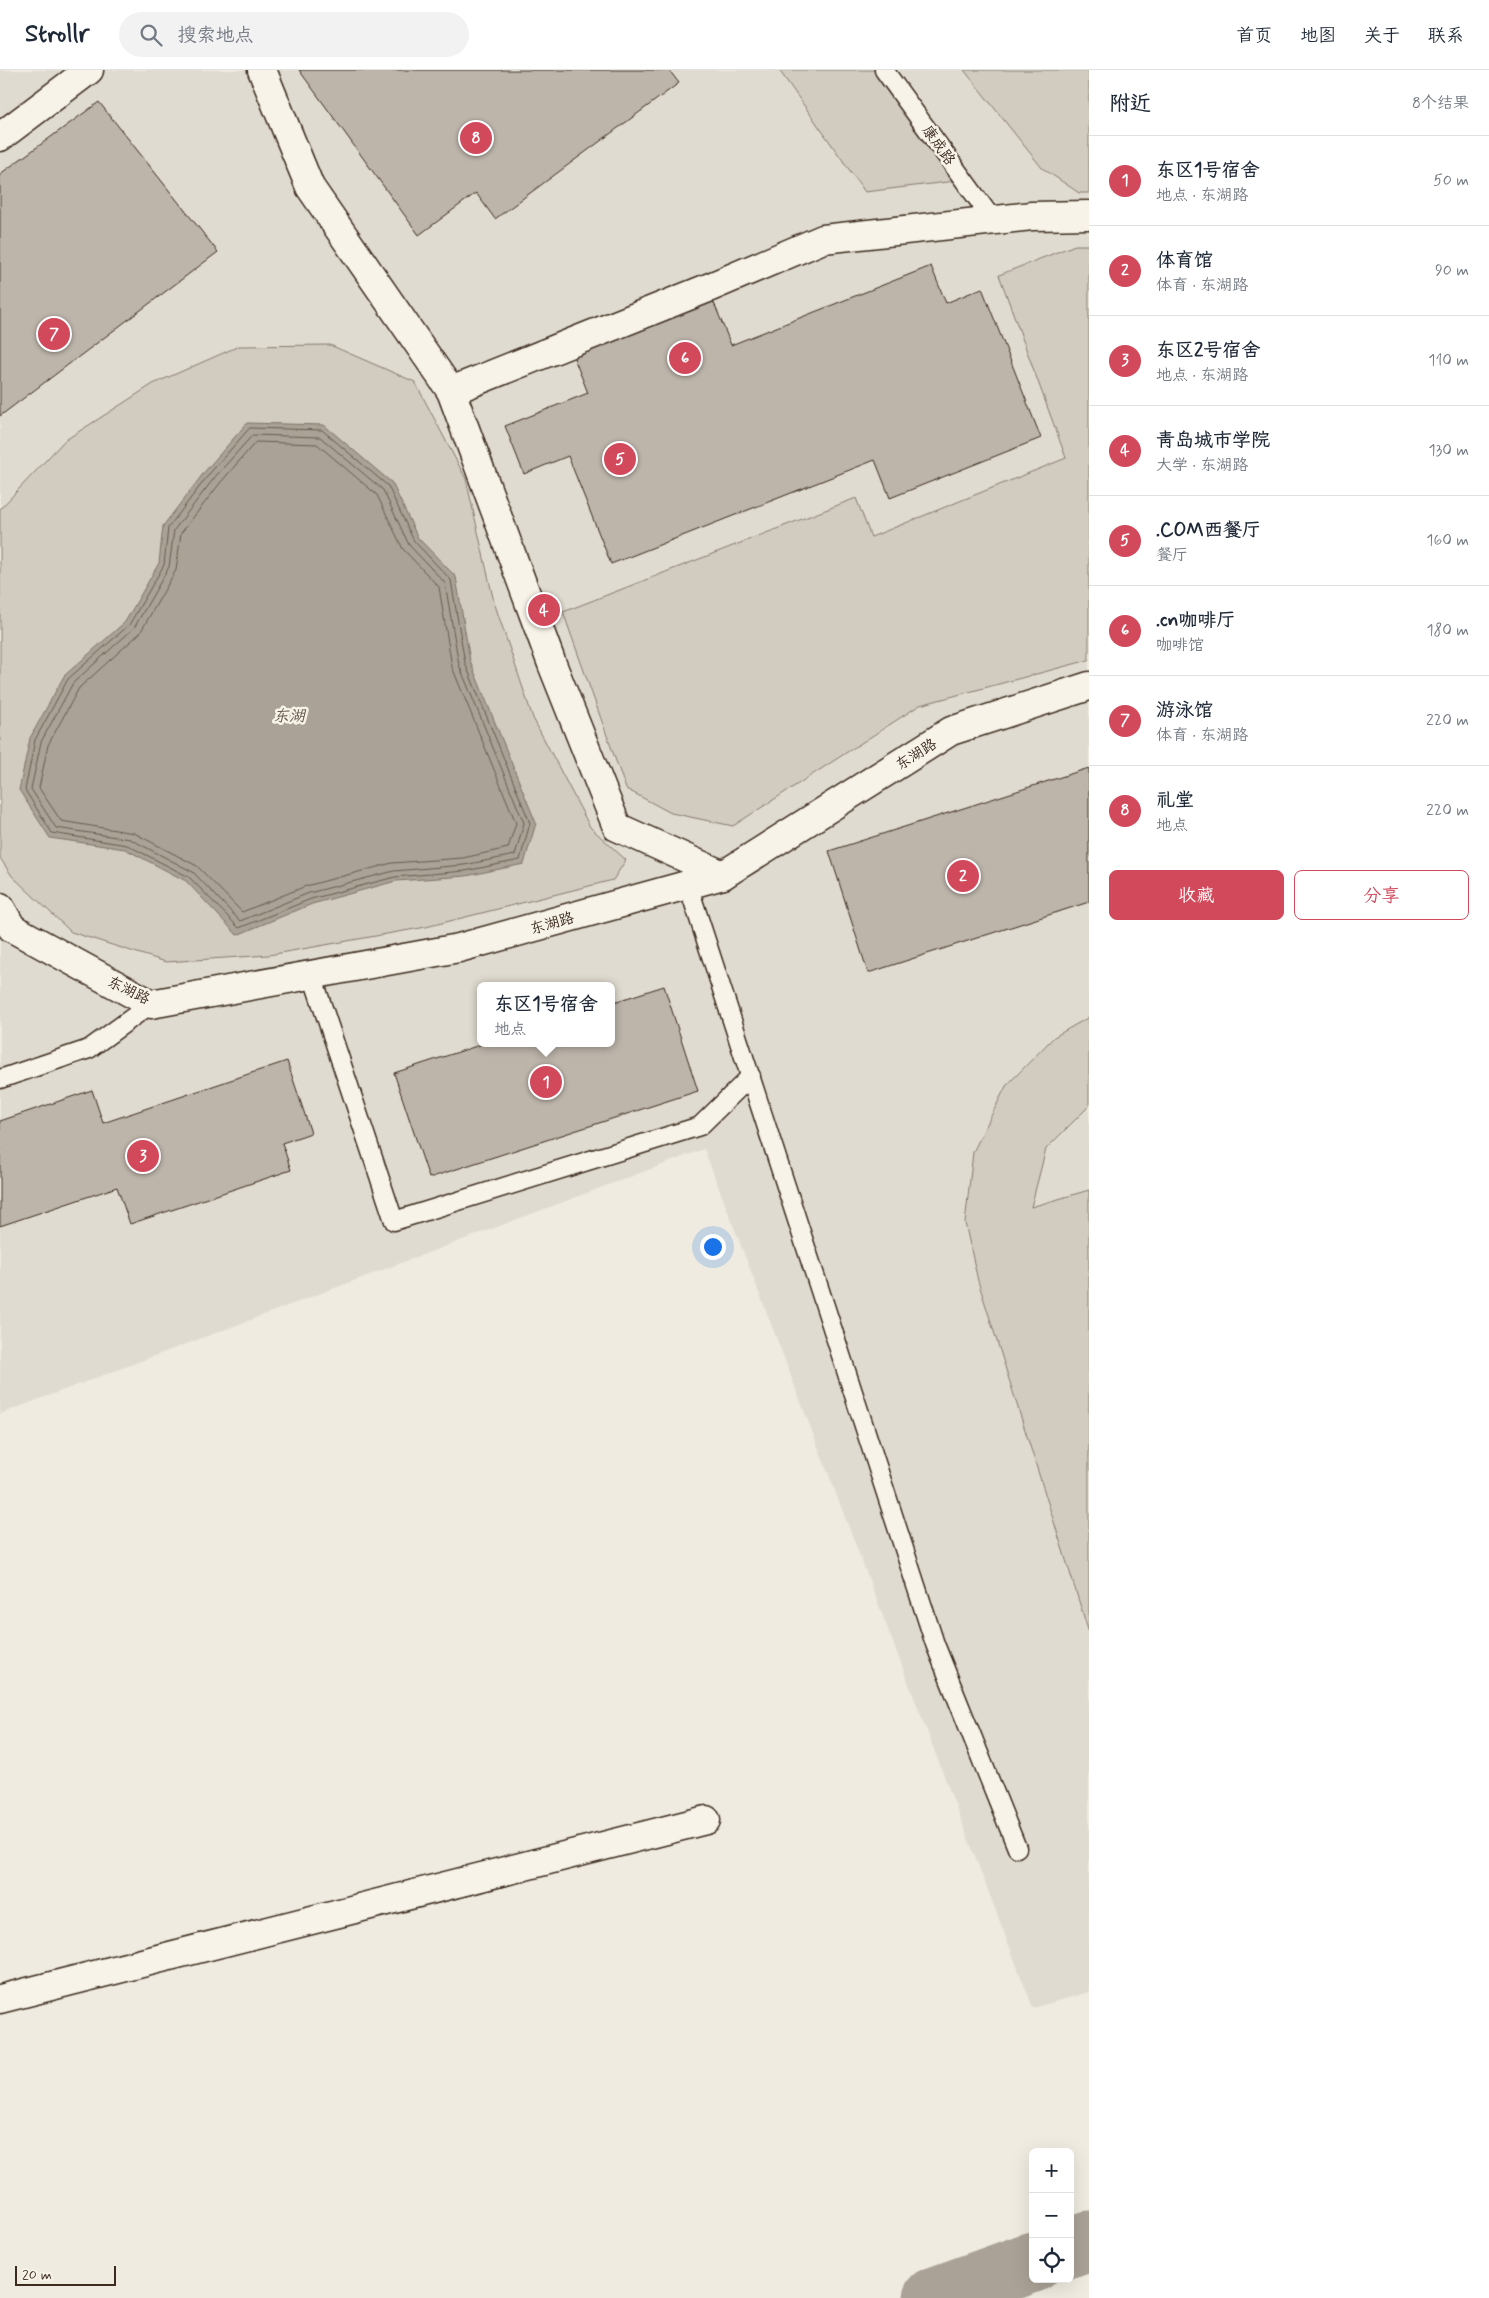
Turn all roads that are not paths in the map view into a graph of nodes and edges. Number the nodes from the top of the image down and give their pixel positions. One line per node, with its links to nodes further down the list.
1 (89, 70): 4 (street)
2 (262, 70): 7 (street)
3 (884, 70): 6 (lane, 康成路)
4 (0, 137)
5 (1089, 216): 6 (street)
6 (993, 220): 7 (street)
7 (451, 391): 9 (street)
8 (1089, 686): 9 (street, 东湖路)
9 (722, 875): 10 (street, 东湖路)
10 (688, 885): 12 (street, 东湖路); 14 (lane)
11 (0, 907): 13 (street, 东湖路)
12 (312, 975): 13 (street, 东湖路); 14 (lane)
13 (152, 1004): 15 (lane)
14 (751, 1076): 17 (lane)
15 (0, 1079)
16 (706, 1820): 18 (street)
17 (1017, 1848)
18 (0, 1998)

